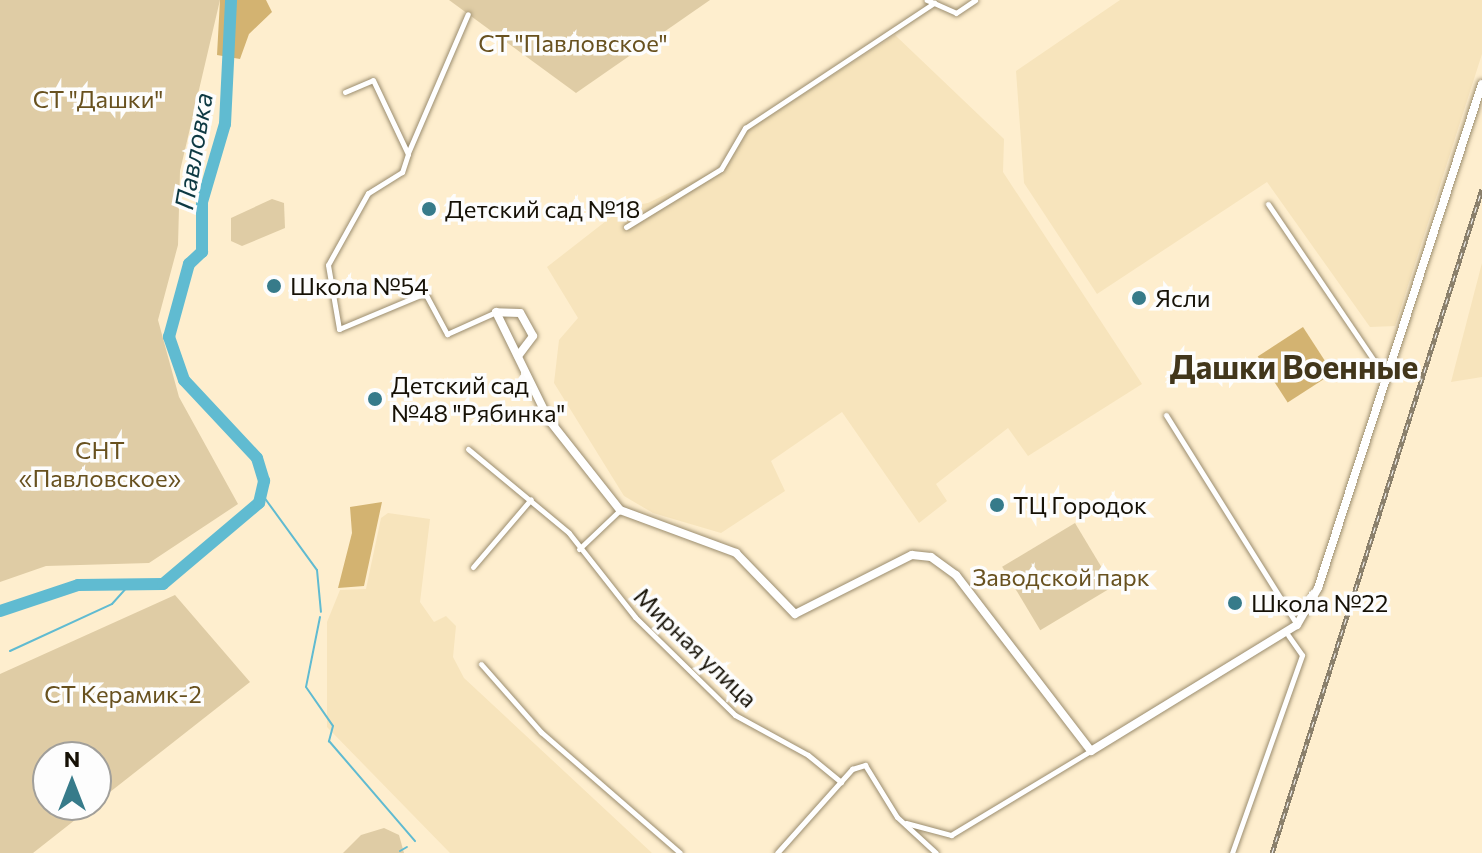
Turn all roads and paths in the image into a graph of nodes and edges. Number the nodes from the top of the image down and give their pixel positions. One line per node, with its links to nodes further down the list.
1 (975, 0): 2 (street)
2 (931, 2): 8 (street)
3 (468, 14): 6 (street)
4 (1482, 84): 11 (street)
5 (345, 92): 6 (street)
6 (408, 154): 9 (street)
7 (1268, 204): 11 (street)
8 (626, 227)
9 (496, 312): 10 (street); 10 (street)
10 (518, 356): 15 (street)
11 (1385, 377): 18 (street)
12 (1166, 415): 18 (street)
13 (468, 449): 14 (street, Мирная улица)
14 (531, 499): 16 (street, Мирная улица); 17 (street)
15 (620, 510): 16 (street); 21 (street)
16 (579, 549): 22 (street, Мирная улица)
17 (473, 567)
18 (1297, 625): 19 (street)
19 (1288, 635): 21 (street); 27 (street)
20 (481, 664): 24 (street)
21 (1091, 751): 23 (street)
22 (841, 782): 23 (street); 25 (street)
23 (901, 820): 26 (street)
24 (680, 853)
25 (777, 853)
26 (936, 853)
27 (1232, 853)

